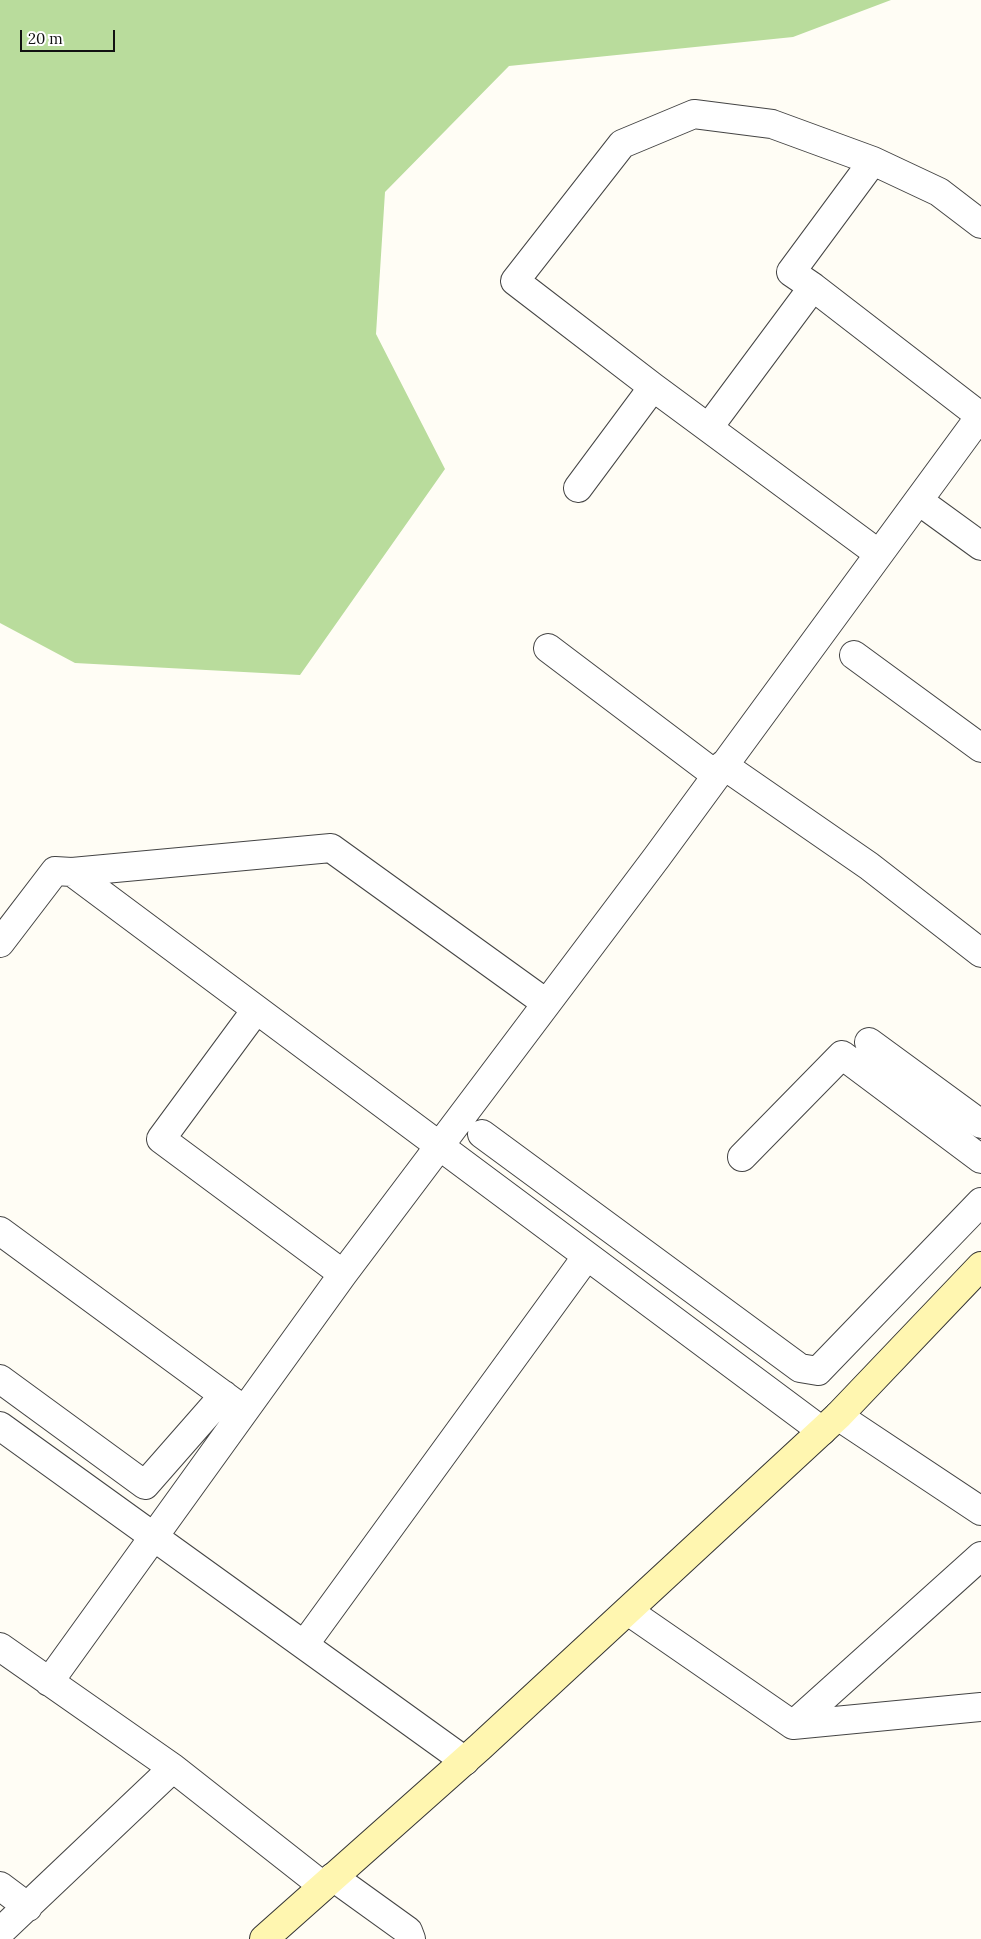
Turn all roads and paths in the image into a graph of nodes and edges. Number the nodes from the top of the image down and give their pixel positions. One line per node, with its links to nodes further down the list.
1 (873, 161): 2 (street); 3 (street); 4 (street)
2 (981, 224)
3 (812, 287): 5 (street); 6 (street)
4 (653, 387): 6 (street); 7 (street)
5 (981, 415): 8 (street)
6 (709, 427): 10 (street)
7 (578, 488)
8 (919, 501): 9 (street); 10 (street)
9 (981, 546)
10 (880, 554): 14 (street)
11 (548, 648): 14 (street)
12 (854, 655): 13 (street)
13 (981, 748)
14 (720, 770): 17 (street); 18 (street)
15 (72, 872): 16 (street); 18 (street); 19 (street)
16 (0, 943)
17 (981, 953)
18 (546, 1003): 23 (street)
19 (256, 1010): 23 (street); 29 (street)
20 (869, 1042): 21 (street)
21 (981, 1124)
22 (482, 1134): 26 (street)
23 (438, 1146): 28 (street); 29 (street)
24 (742, 1157): 25 (street)
25 (981, 1159)
26 (981, 1202)
27 (0, 1231): 32 (street)
28 (587, 1256): 33 (street); 39 (street)
29 (343, 1274): 32 (street)
30 (978, 1276): 33 (street)
31 (0, 1379): 32 (street)
32 (234, 1403): 36 (street)
33 (830, 1423): 35 (street); 38 (street)
34 (0, 1426): 36 (street)
35 (981, 1511)
36 (154, 1536): 39 (street); 41 (street)
37 (981, 1556): 43 (street)
38 (628, 1611): 43 (street); 44 (street)
39 (304, 1644): 44 (street)
40 (0, 1647): 41 (street)
41 (49, 1682): 45 (street)
42 (981, 1707): 43 (street)
43 (793, 1725)
44 (465, 1760): 46 (street)
45 (173, 1768): 46 (street); 48 (street)
46 (328, 1882): 50 (street); 51 (street)
47 (0, 1886): 48 (street)
48 (28, 1907): 49 (street)
49 (0, 1932)
50 (264, 1939)
51 (411, 1939)

